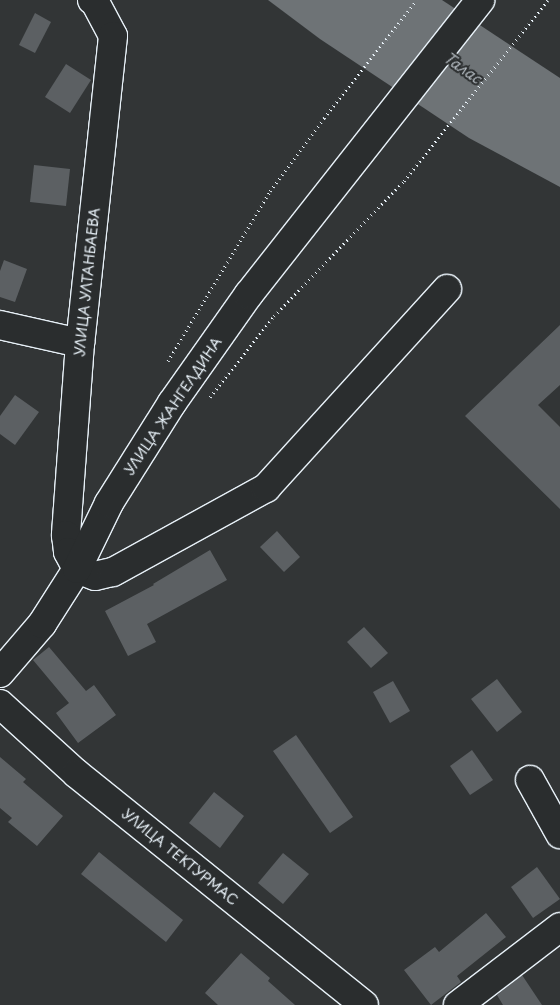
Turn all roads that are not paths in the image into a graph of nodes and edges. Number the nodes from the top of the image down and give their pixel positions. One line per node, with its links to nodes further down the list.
1 (92, 0): 5 (street, УЛИЦА УЛТАНБАЕВА)
2 (480, 0): 6 (street, УЛИЦА ЖАНГЕЛДИНА)
3 (446, 289): 6 (street)
4 (0, 325): 5 (street)
5 (80, 343): 6 (street, УЛИЦА УЛТАНБАЕВА)
6 (77, 569): 7 (street, УЛИЦА ЖАНГЕЛДИНА)
7 (0, 673)
8 (0, 704): 12 (street, УЛИЦА ТЕКТУРМАС)
9 (530, 780): 10 (street)
10 (560, 834)
11 (560, 927): 13 (street)
12 (364, 1005)
13 (458, 1005)

